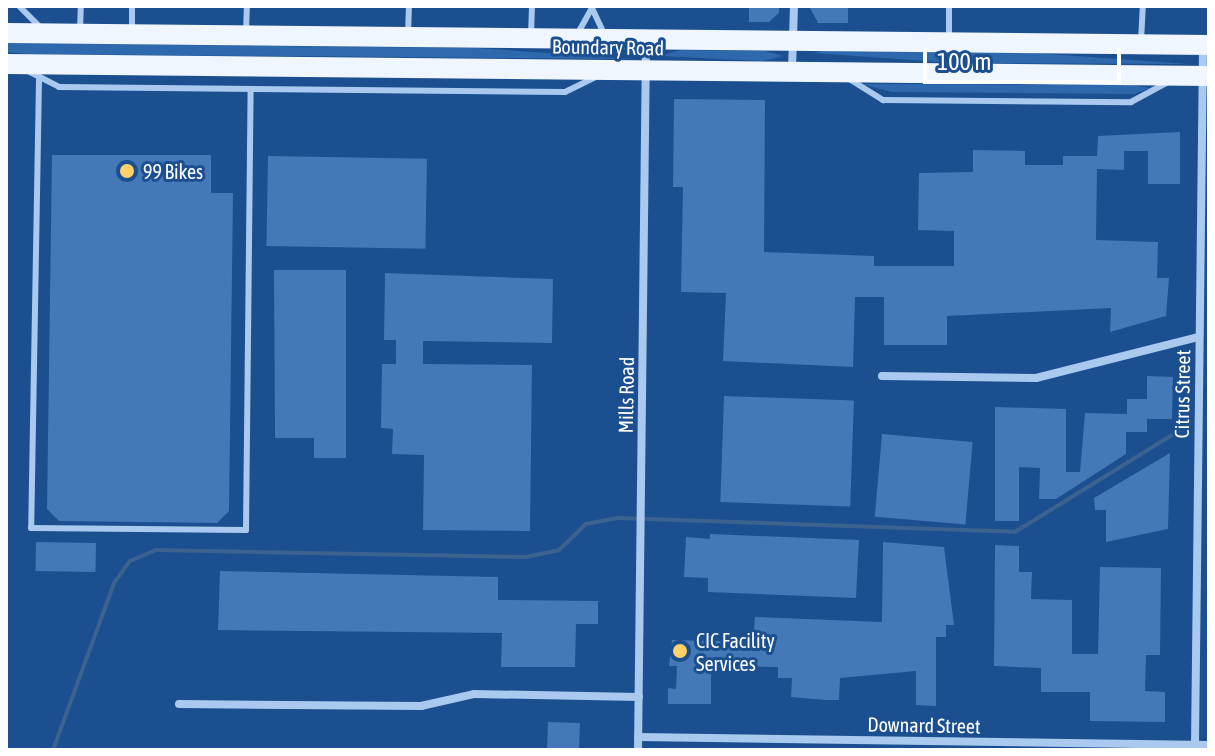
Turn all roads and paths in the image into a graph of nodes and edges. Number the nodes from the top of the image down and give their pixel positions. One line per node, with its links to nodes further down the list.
1 (19, 6): 11 (lane)
2 (81, 6): 12 (lane)
3 (132, 6): 13 (lane)
4 (247, 6): 14 (lane)
5 (409, 6): 15 (lane)
6 (532, 6): 16 (lane)
7 (794, 6): 20 (street)
8 (949, 6): 21 (lane)
9 (1143, 6): 22 (lane)
10 (6, 33): 11 (main road, Boundary Road)
11 (46, 33): 12 (main road, Boundary Road)
12 (80, 34): 13 (main road, Boundary Road)
13 (132, 34): 14 (main road, Boundary Road)
14 (246, 36): 15 (main road, Boundary Road)
15 (408, 37): 16 (main road, Boundary Road)
16 (531, 39): 17 (main road, Boundary Road)
17 (574, 39): 18 (main road, Boundary Road); 18 (lane)
18 (607, 39): 19 (main road, Boundary Road)
19 (646, 40): 20 (main road, Boundary Road); 26 (street, Mills Road)
20 (793, 41): 21 (main road, Boundary Road); 27 (street)
21 (950, 42): 22 (main road, Boundary Road)
22 (1141, 44): 23 (main road, Boundary Road)
23 (1206, 45): 28 (street, Citrus Street)
24 (13, 64): 25 (main road, Boundary Road); 29 (lane)
25 (605, 71): 26 (main road, Boundary Road); 30 (lane)
26 (646, 71): 27 (main road, Boundary Road); 33 (street, Mills Road)
27 (792, 72): 28 (main road, Boundary Road)
28 (1206, 76): 31 (street, Citrus Street)
29 (39, 80): 30 (lane); 30 (lane)
30 (251, 89)
31 (1198, 337): 32 (street); 36 (street, Citrus Street)
32 (882, 376)
33 (639, 697): 34 (street); 35 (street, Mills Road)
34 (179, 704)
35 (638, 737): 36 (street, Downard Street); 38 (street, Mills Road)
36 (1195, 744): 37 (street, Downard Street)
37 (1209, 745)
38 (638, 750)

